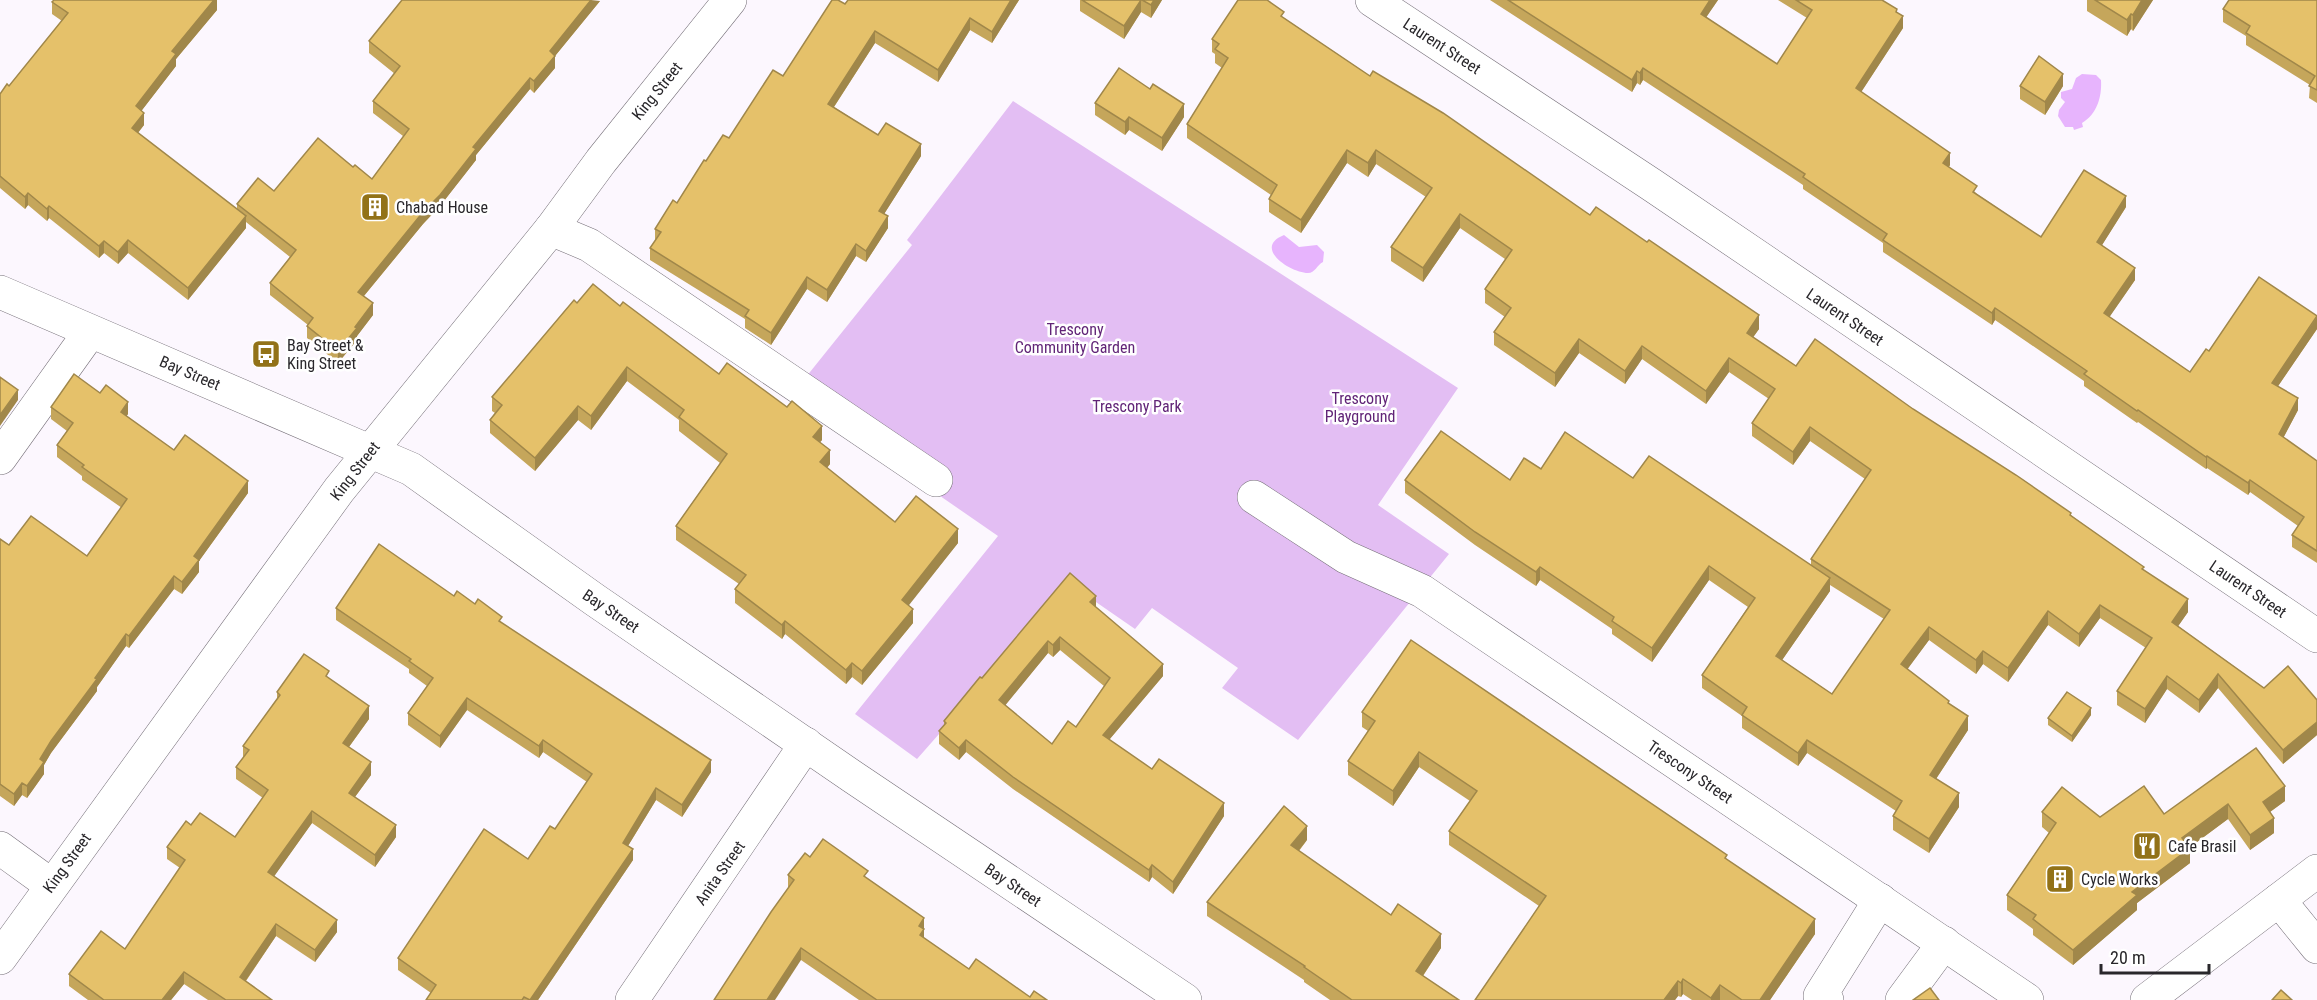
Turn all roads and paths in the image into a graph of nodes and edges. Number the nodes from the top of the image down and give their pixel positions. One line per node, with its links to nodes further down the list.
1 (730, 0): 3 (main road, King Street)
2 (1372, 0): 10 (main road, Laurent Street)
3 (551, 229): 6 (main road, King Street); 8 (main road)
4 (0, 292): 5 (main road, Bay Street)
5 (90, 332): 6 (main road, Bay Street); 7 (main road)
6 (372, 450): 11 (main road, Bay Street); 14 (main road, King Street)
7 (0, 458)
8 (936, 480)
9 (1254, 497): 15 (main road, Trescony Street)
10 (2317, 636)
11 (806, 744): 20 (main road, Anita Street); 21 (main road, Bay Street)
12 (0, 848): 14 (main road)
13 (2317, 870): 16 (main road)
14 (51, 885): 19 (main road, King Street)
15 (1880, 900): 17 (main road, Trescony Street); 22 (main road)
16 (2279, 900): 18 (main road); 25 (main road)
17 (1944, 943): 23 (main road); 24 (main road, Trescony Street)
18 (2317, 946)
19 (0, 958)
20 (632, 1000)
21 (1185, 1000)
22 (1827, 1000)
23 (1902, 1000)
24 (2027, 1000)
25 (2147, 1000)

